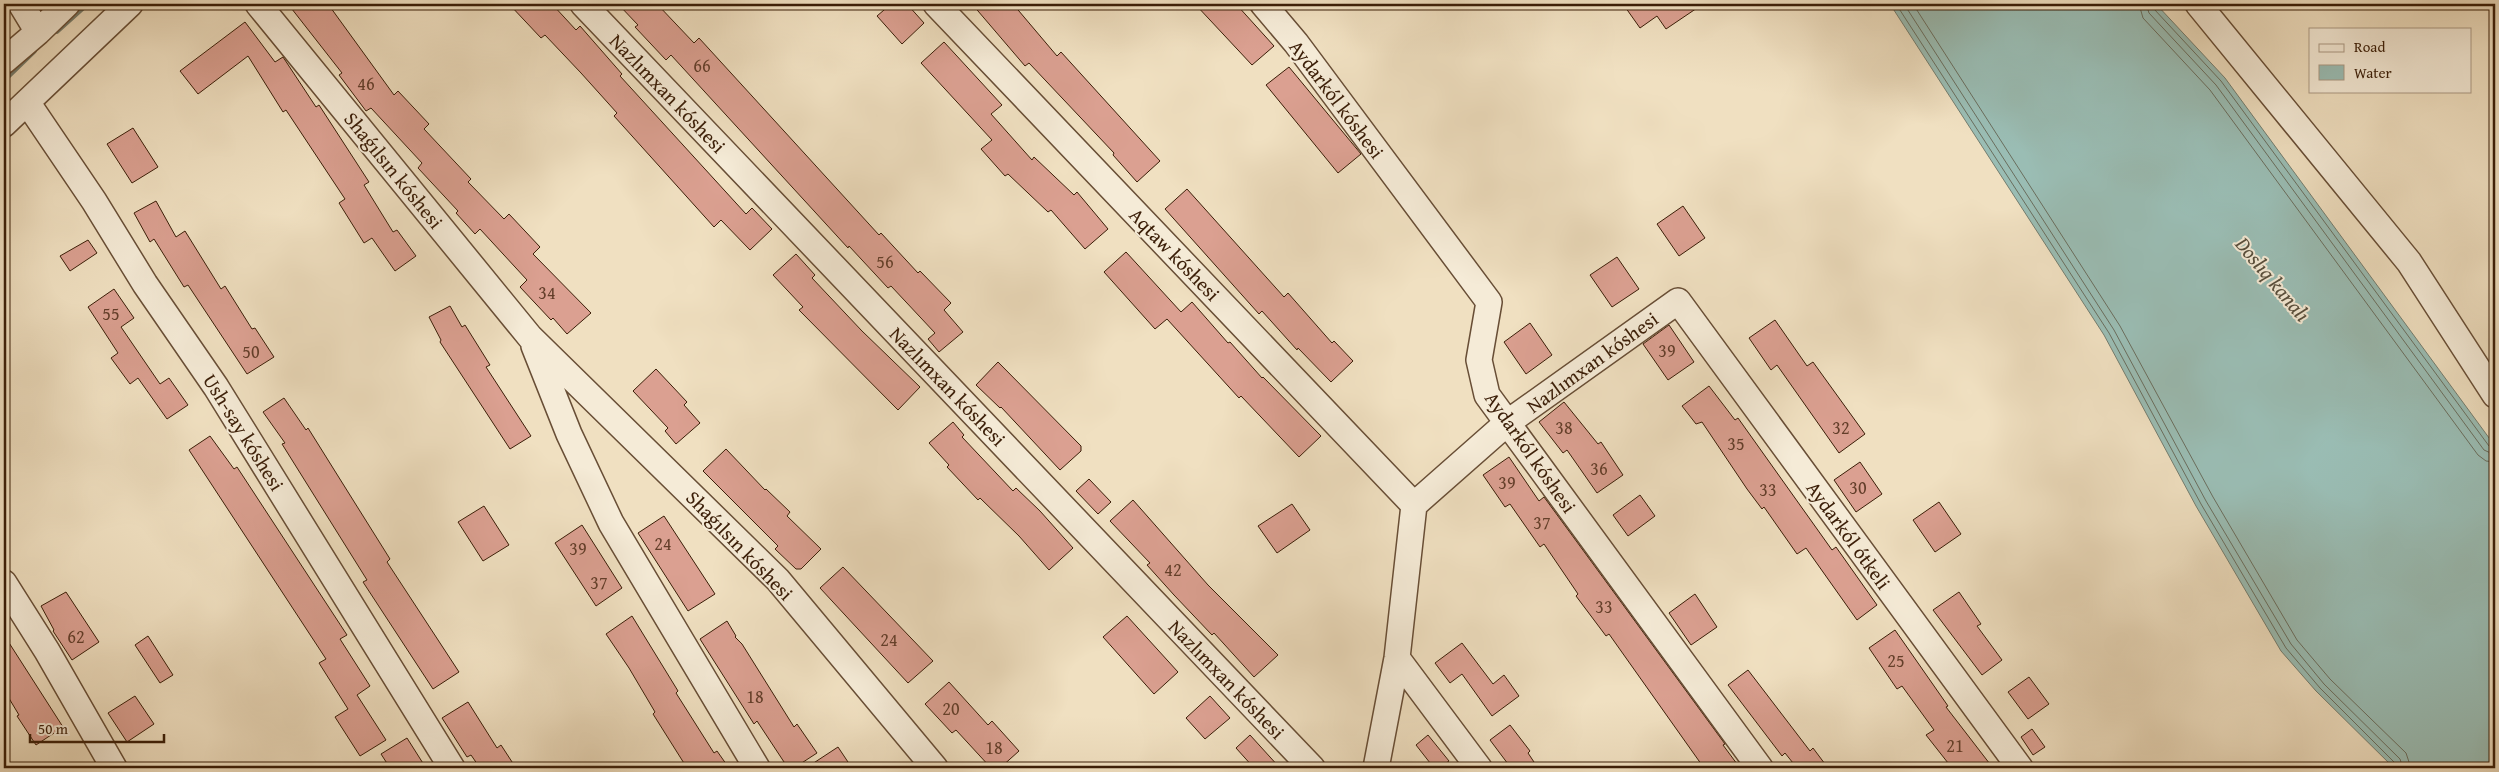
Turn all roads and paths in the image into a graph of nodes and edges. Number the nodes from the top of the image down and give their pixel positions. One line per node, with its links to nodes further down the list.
1 (21, 4): 9 (street)
2 (67, 4): 9 (street)
3 (130, 4): 11 (street)
4 (258, 4): 14 (street, Shaǵılsın kóshesi)
5 (583, 4): 24 (street, Nazlımxan kóshesi)
6 (936, 4): 17 (street, Aqtaw kóshesi)
7 (1263, 4): 16 (street, Aydarkól kóshesi)
8 (2198, 4): 15 (street)
9 (38, 32): 10 (street)
10 (4, 61)
11 (27, 102): 12 (street); 21 (street, Ush-say kóshesi)
12 (4, 124)
13 (1678, 301): 16 (street, Nazlımxan kóshesi); 28 (street, Aydarkól ótkeli)
14 (530, 336): 22 (street, Shaǵılsın kóshesi); 23 (street, Shaǵılsın kóshesi)
15 (2495, 395)
16 (1507, 423): 17 (street, Nazlımxan kóshesi); 27 (street, Aydarkól kóshesi)
17 (1414, 505): 19 (street)
18 (4, 582): 20 (street)
19 (1397, 658): 25 (street); 26 (street)
20 (114, 768)
21 (452, 768)
22 (758, 768)
23 (935, 768)
24 (1312, 768)
25 (1376, 768)
26 (1479, 768)
27 (1760, 768)
28 (2020, 768)

